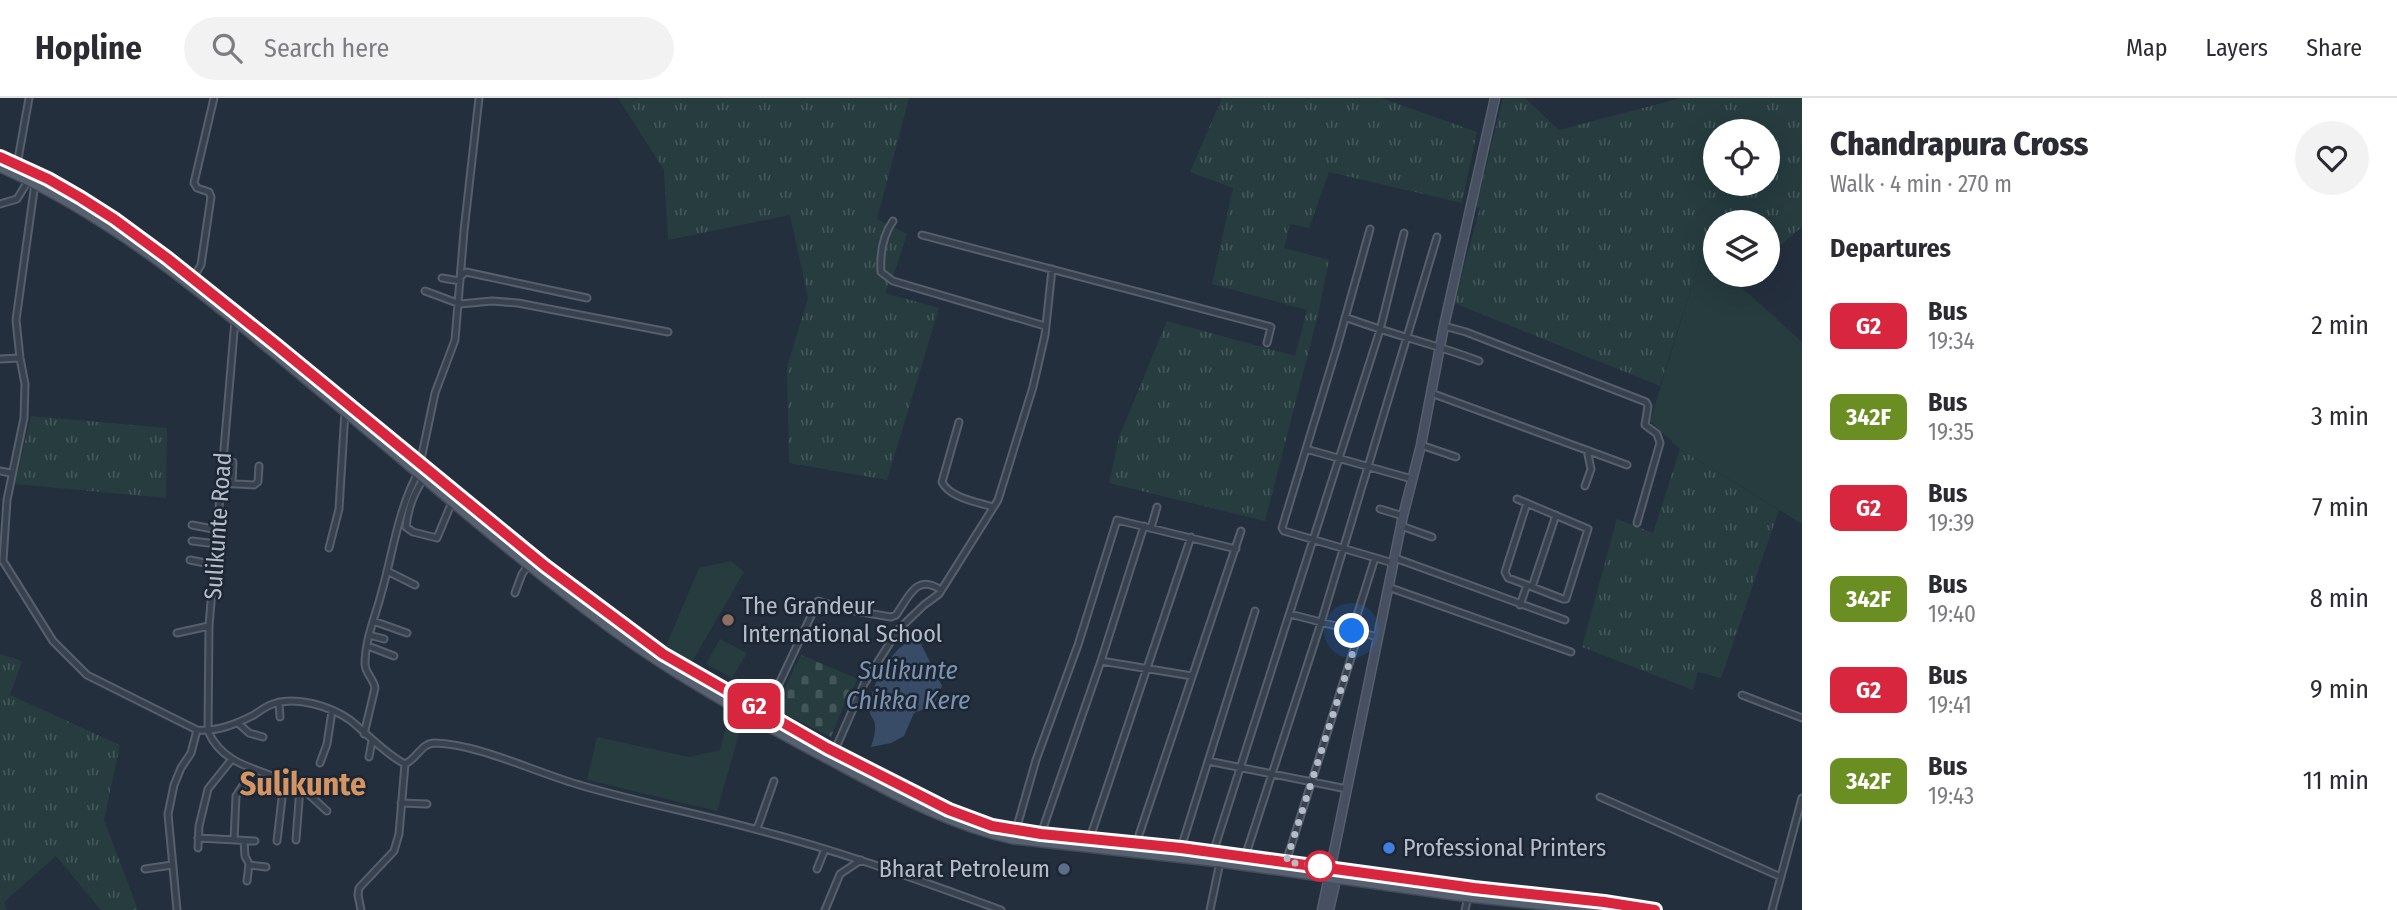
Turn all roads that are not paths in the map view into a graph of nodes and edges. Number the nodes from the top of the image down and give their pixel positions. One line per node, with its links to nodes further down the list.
1 (29, 98): 6 (street)
2 (214, 98): 17 (street)
3 (479, 98): 19 (street)
4 (1495, 98): 26 (street)
5 (0, 157): 6 (main road)
6 (17, 165): 8 (main road)
7 (0, 167): 9 (main road)
8 (37, 174): 9 (street); 17 (main road)
9 (31, 183): 10 (street); 23 (main road); 32 (street)
10 (0, 204)
11 (893, 221): 25 (street)
12 (1370, 229): 24 (street)
13 (1404, 233): 27 (street)
14 (922, 235): 16 (street)
15 (1437, 237): 29 (street)
16 (1052, 269): 25 (street); 30 (street)
17 (192, 278): 23 (main road)
18 (442, 278): 19 (street)
19 (460, 278): 21 (street); 22 (street)
20 (425, 291): 22 (street)
21 (587, 298)
22 (460, 304): 28 (street); 48 (street)
23 (235, 317): 36 (main road); 48 (main road); 51 (street, Sulikunte Road)
24 (1345, 317): 27 (street); 39 (street)
25 (1045, 326): 57 (street)
26 (1444, 326): 31 (street); 62 (street)
27 (1380, 330): 29 (street); 42 (street)
28 (668, 332)
29 (1408, 338): 31 (street); 46 (street)
30 (1267, 343)
31 (1440, 346): 34 (street); 35 (street)
32 (20, 358): 33 (street); 49 (street)
33 (0, 359)
34 (1479, 361)
35 (1431, 393): 38 (street); 40 (street)
36 (345, 411): 48 (main road); 74 (street)
37 (959, 422): 57 (street)
38 (1421, 444): 41 (street); 50 (street)
39 (1306, 449): 42 (street); 71 (street)
40 (1587, 450): 44 (street); 53 (street)
41 (1456, 457)
42 (1339, 458): 46 (street); 71 (street)
43 (233, 463): 52 (street)
44 (1626, 465)
45 (258, 466): 52 (street)
46 (1370, 466): 50 (street); 75 (street)
47 (0, 471): 49 (street)
48 (421, 471): 55 (main road); 55 (street); 82 (street); 110 (main road)
49 (11, 472): 114 (street)
50 (1412, 480): 61 (street)
51 (221, 484): 52 (street); 67 (street, Sulikunte Road)
52 (232, 484)
53 (1585, 486)
54 (1517, 499): 56 (street)
55 (453, 500): 80 (main road)
56 (1527, 503): 60 (street); 84 (street)
57 (993, 507): 86 (street)
58 (1157, 508): 66 (street)
59 (1380, 509): 61 (street)
60 (1556, 515): 84 (street); 84 (street)
61 (1403, 516): 65 (street)
62 (1637, 523)
63 (192, 525): 67 (street)
64 (1144, 526): 66 (street); 104 (street); 141 (street)
65 (1401, 526): 70 (street); 78 (street)
66 (1151, 528): 69 (street)
67 (218, 530): 73 (street, Sulikunte Road)
68 (1241, 531): 76 (street)
69 (1191, 537): 76 (street); 105 (street)
70 (1432, 537)
71 (1313, 540): 75 (street); 90 (street)
72 (192, 541): 73 (street)
73 (216, 544): 81 (street, Sulikunte Road)
74 (329, 548)
75 (1342, 548): 77 (street); 93 (street)
76 (1236, 549): 106 (street)
77 (1376, 558): 78 (street); 95 (street)
78 (1394, 560): 85 (street); 88 (street)
79 (190, 561): 81 (street)
80 (529, 564): 87 (street); 110 (main road)
81 (215, 565): 94 (street, Sulikunte Road)
82 (387, 571): 83 (street); 92 (street)
83 (415, 585)
84 (1530, 586): 88 (street)
85 (1388, 587): 99 (street); 102 (street)
86 (941, 590): 110 (street); 119 (street)
87 (515, 593)
88 (1520, 605): 91 (street)
89 (1255, 611): 122 (street)
90 (1290, 614): 93 (street); 125 (street)
91 (1565, 620)
92 (373, 621): 97 (street); 98 (street)
93 (1321, 623): 95 (street); 127 (street)
94 (209, 626): 96 (street); 115 (street, Sulikunte Road)
95 (1355, 632): 99 (street); 130 (street)
96 (177, 633)
97 (407, 634)
98 (369, 635): 100 (street); 101 (street)
99 (1378, 637): 132 (street)
100 (384, 639)
101 (368, 646): 103 (street); 116 (street)
102 (1571, 652)
103 (394, 656)
104 (1101, 661): 105 (street); 140 (street)
105 (1148, 670): 106 (street); 148 (street)
106 (1192, 676): 149 (street)
107 (1742, 695): 112 (street)
108 (279, 702): 109 (street); 111 (street); 113 (street)
109 (332, 711): 116 (street); 123 (street)
110 (752, 711): 119 (main road); 141 (main road)
111 (280, 717)
112 (1802, 718)
113 (238, 723): 115 (street); 117 (street)
114 (197, 730): 115 (street); 158 (street)
115 (208, 731): 121 (street)
116 (364, 734): 118 (street)
117 (263, 737)
118 (372, 741): 120 (street); 124 (street)
119 (834, 752): 141 (main road)
120 (369, 757)
121 (232, 759): 126 (street); 142 (street)
122 (1208, 761): 125 (street); 151 (street)
123 (320, 763)
124 (405, 764): 136 (street); 139 (street)
125 (1241, 767): 127 (street); 153 (street)
126 (253, 770): 128 (street); 143 (street)
127 (1272, 774): 130 (street); 154 (street)
128 (284, 781): 131 (street); 147 (street)
129 (774, 781): 139 (street)
130 (1310, 781): 132 (street); 157 (street)
131 (300, 787): 133 (street); 138 (street); 144 (street)
132 (1347, 789): 163 (street)
133 (331, 792)
134 (1600, 797): 164 (street)
135 (1802, 798): 164 (street)
136 (401, 803): 137 (street); 168 (street)
137 (427, 804)
138 (327, 811)
139 (757, 829): 152 (street)
140 (1041, 834): 141 (main road); 148 (main road)
141 (1015, 835): 148 (main road)
142 (198, 838): 143 (street); 150 (street)
143 (234, 840): 145 (street)
144 (296, 840)
145 (244, 841): 146 (street); 159 (street)
146 (255, 841)
147 (277, 841)
148 (1089, 844): 149 (main road); 156 (main road)
149 (1136, 844): 151 (main road)
150 (198, 848)
151 (1181, 848): 153 (main road)
152 (825, 849): 155 (street); 162 (street)
153 (1213, 853): 154 (main road)
154 (1245, 857): 157 (main road)
155 (861, 860): 169 (street); 170 (street)
156 (1220, 862): 163 (main road); 171 (street)
157 (1286, 862): 163 (main road)
158 (172, 864): 161 (street); 167 (street)
159 (248, 865): 160 (street); 165 (street)
160 (266, 867)
161 (145, 869)
162 (817, 869)
163 (1334, 873): 166 (main road); 172 (street); 173 (street); 176 (main road)
164 (1780, 877): 177 (street)
165 (247, 881)
166 (1468, 897): 174 (street); 175 (main road)
167 (177, 910)
168 (361, 910)
169 (825, 910)
170 (1001, 910)
171 (1212, 910)
172 (1322, 910)
173 (1329, 910)
174 (1465, 910)
175 (1595, 910)
176 (1654, 910)
177 (1772, 910)

